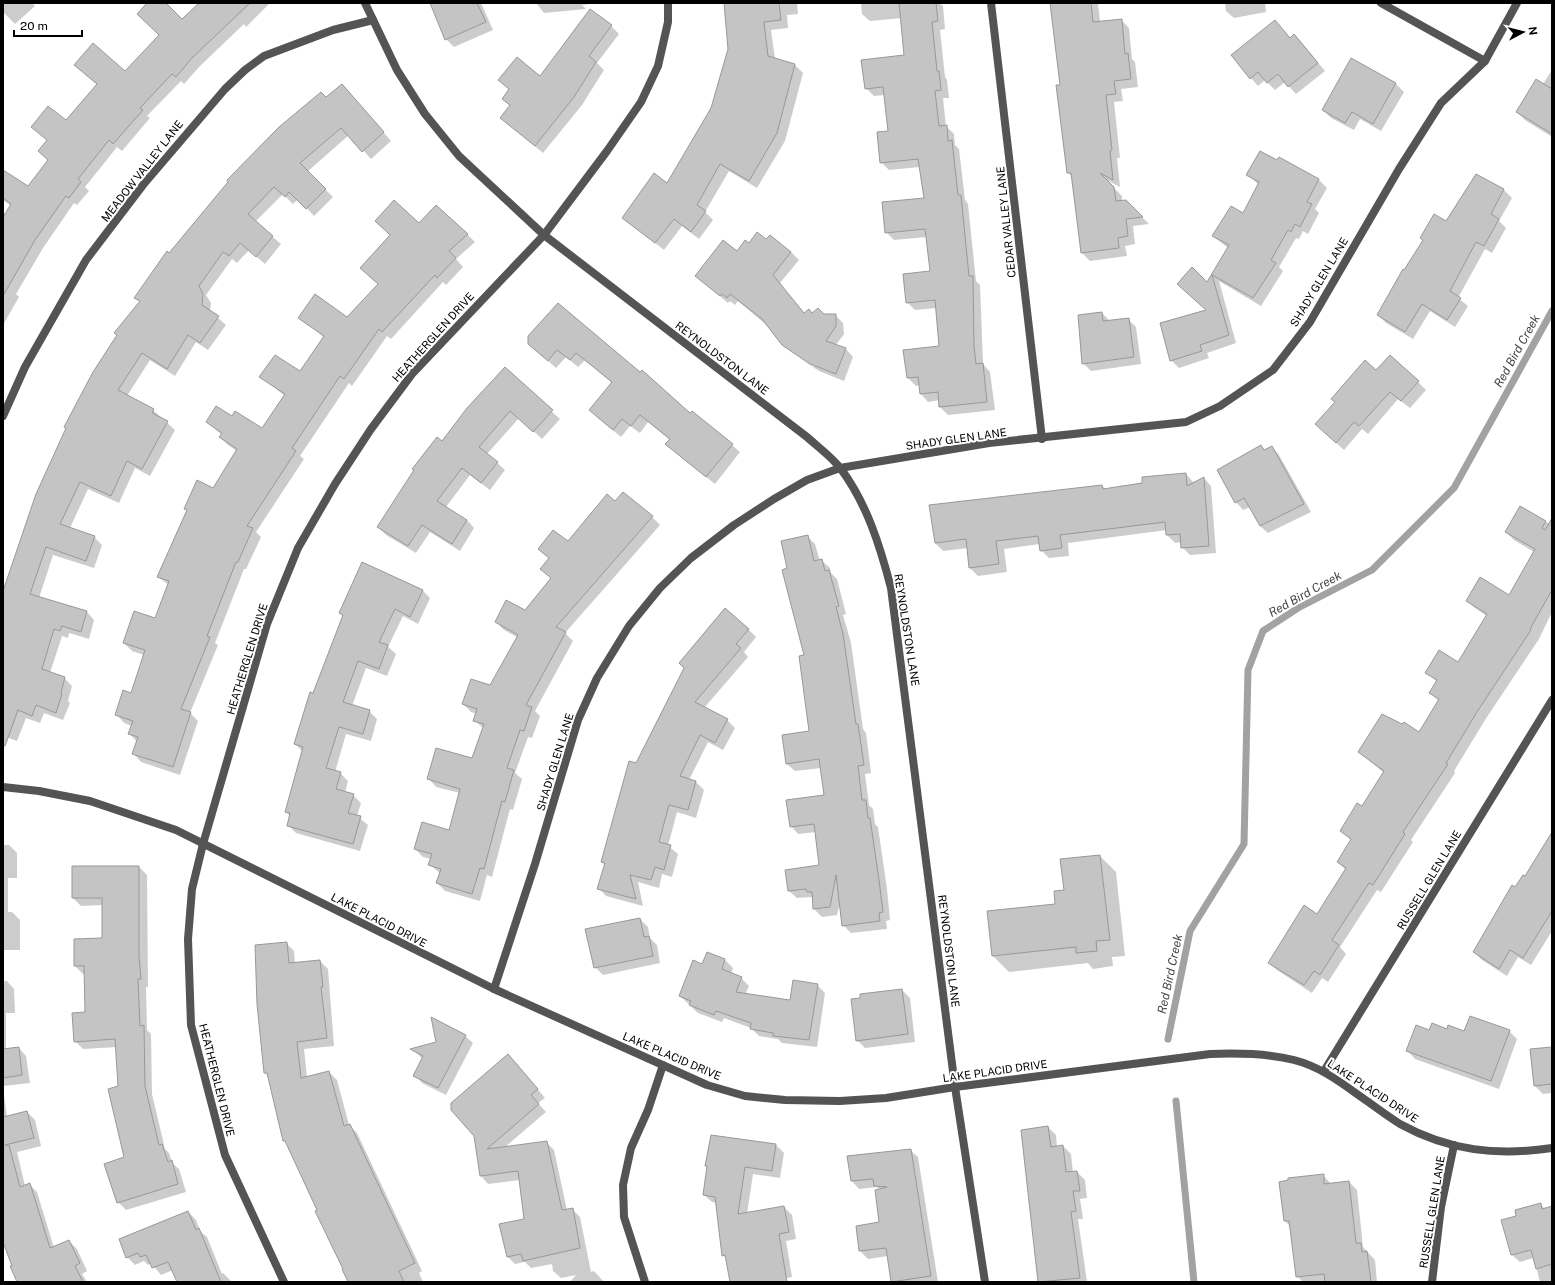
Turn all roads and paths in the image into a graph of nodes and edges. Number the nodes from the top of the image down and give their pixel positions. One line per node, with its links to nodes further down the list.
1 (366, 3): 6 (street, REYNOLDSTON LANE)
2 (668, 3): 8 (street, HEATHERGLEN DRIVE)
3 (991, 3): 10 (street, CEDAR VALLEY LANE)
4 (1381, 3): 7 (street)
5 (1517, 3): 7 (street, SHADY GLEN LANE)
6 (373, 20): 8 (street, REYNOLDSTON LANE); 9 (street, MEADOW VALLEY LANE)
7 (1485, 61): 10 (street, SHADY GLEN LANE)
8 (544, 235): 11 (street, REYNOLDSTON LANE); 14 (street, HEATHERGLEN DRIVE)
9 (3, 416)
10 (1042, 439): 11 (street, SHADY GLEN LANE)
11 (840, 468): 15 (street, SHADY GLEN LANE); 18 (street, REYNOLDSTON LANE)
12 (1552, 700): 17 (street, RUSSELL GLEN LANE)
13 (3, 787): 14 (street, LAKE PLACID DRIVE)
14 (203, 844): 15 (street, LAKE PLACID DRIVE); 21 (street, HEATHERGLEN DRIVE)
15 (494, 989): 16 (street, LAKE PLACID DRIVE)
16 (663, 1065): 18 (street, LAKE PLACID DRIVE); 22 (street)
17 (1324, 1071): 18 (street, LAKE PLACID DRIVE); 19 (street, LAKE PLACID DRIVE)
18 (955, 1087): 23 (street, REYNOLDSTON LANE)
19 (1454, 1145): 20 (street, LAKE PLACID DRIVE); 24 (street, RUSSELL GLEN LANE)
20 (1552, 1148)
21 (284, 1282)
22 (645, 1282)
23 (985, 1282)
24 (1432, 1282)

